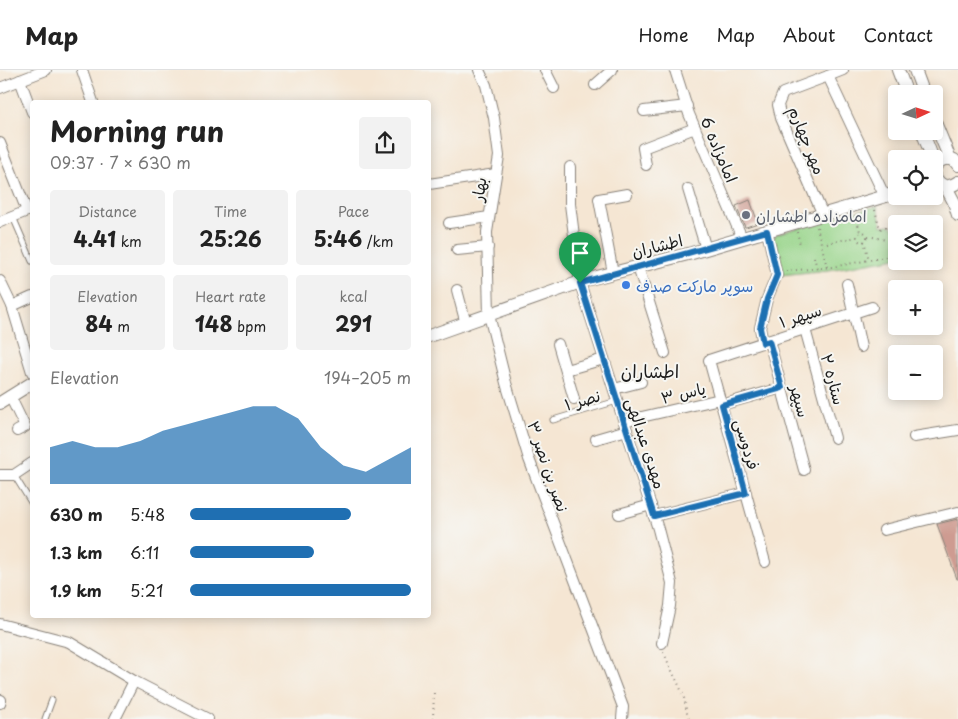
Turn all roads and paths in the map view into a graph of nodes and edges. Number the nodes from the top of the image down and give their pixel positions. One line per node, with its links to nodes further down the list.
1 (46, 70): 11 (street)
2 (82, 70): 17 (street)
3 (479, 70): 27 (street, بهار)
4 (545, 70): 16 (street)
5 (612, 70): 12 (street)
6 (675, 70): 18 (street, امامزاده 6)
7 (843, 70): 10 (street, مهر چهارم)
8 (898, 70): 13 (street)
9 (915, 70): 14 (street)
10 (828, 76): 31 (street); 36 (street, مهر چهارم)
11 (20, 80): 15 (street); 19 (street)
12 (595, 85)
13 (904, 85)
14 (921, 85)
15 (0, 88)
16 (554, 88)
17 (92, 100)
18 (687, 106): 20 (street); 21 (street, امامزاده 6)
19 (30, 107)
20 (644, 111)
21 (695, 128): 25 (street); 52 (street, امامزاده 6)
22 (943, 139): 24 (street)
23 (0, 143): 34 (street)
24 (954, 162)
25 (646, 165)
26 (570, 167): 70 (street, مهدی عبدالهی)
27 (496, 174): 29 (street); 40 (street, بهار)
28 (943, 181): 37 (street)
29 (431, 184)
30 (688, 189): 58 (street)
31 (888, 191)
32 (627, 194): 68 (street)
33 (888, 196): 36 (street, اطشاران)
34 (30, 210): 38 (street)
35 (875, 210): 43 (path)
36 (823, 215): 45 (street, اطشاران)
37 (958, 215)
38 (12, 216): 41 (street); 60 (lane)
39 (853, 216): 48 (path)
40 (489, 217): 42 (street); 57 (street, بهار)
41 (0, 222)
42 (449, 223)
43 (888, 227)
44 (809, 229): 56 (path)
45 (767, 231): 52 (street, اطشاران); 81 (street, سپهر)
46 (802, 231): 47 (path)
47 (796, 232): 49 (path); 55 (path)
48 (860, 232): 50 (path); 51 (path)
49 (790, 234)
50 (867, 236): 53 (path); 54 (path)
51 (857, 237): 54 (path); 56 (path)
52 (742, 238): 58 (street, اطشاران)
53 (888, 239)
54 (864, 242): 63 (path)
55 (800, 244)
56 (822, 244): 65 (path)
57 (488, 247): 59 (street); 77 (street, بهار)
58 (706, 249): 64 (street, اطشاران)
59 (457, 250)
60 (30, 256)
61 (888, 256): 63 (path)
62 (814, 257): 66 (path)
63 (869, 260): 65 (path)
64 (638, 266): 68 (street, اطشاران); 84 (street)
65 (827, 267): 66 (path)
66 (817, 268): 67 (path)
67 (783, 272)
68 (613, 273): 70 (street, اطشاران)
69 (0, 281): 74 (street)
70 (580, 283): 77 (street, اطشاران); 85 (street, مهدی عبدالهی)
71 (847, 284): 76 (street)
72 (457, 290): 78 (street)
73 (30, 298): 74 (street)
74 (12, 306): 87 (street)
75 (872, 307): 76 (street, سپهر ۱)
76 (854, 313): 79 (street, سپهر ۱); 83 (street)
77 (489, 315): 78 (street, اطشاران); 125 (street, نصر بن نصر ۳)
78 (466, 324): 80 (street, اطشاران)
79 (805, 329): 81 (street, سپهر ۱); 102 (street, ستاره ۲)
80 (431, 335)
81 (766, 342): 86 (street, سپهر ۱); 91 (street, سپهر)
82 (558, 344): 88 (street)
83 (861, 347)
84 (665, 353)
85 (604, 360): 88 (street); 92 (street, مهدی عبدالهی)
86 (709, 360): 96 (street, فردوسی)
87 (30, 365)
88 (566, 370): 93 (street)
89 (642, 382): 92 (street)
90 (30, 384): 94 (street)
91 (782, 388): 96 (street, یاس ۳); 105 (street, سپهر)
92 (614, 390): 95 (street, مهدی عبدالهی)
93 (574, 399)
94 (5, 400): 100 (street)
95 (618, 401): 97 (lane, نصر ۱); 98 (street, مهدی عبدالهی)
96 (721, 402): 98 (street, یاس ۳); 108 (street, فردوسی)
97 (553, 420)
98 (625, 426): 103 (street, یاس ۳); 110 (street, مهدی عبدالهی)
99 (958, 430): 101 (street)
100 (17, 432)
101 (914, 437)
102 (835, 438)
103 (596, 439)
104 (30, 464): 107 (street)
105 (804, 470)
106 (0, 475): 107 (street)
107 (14, 475): 109 (lane)
108 (746, 493): 113 (street); 115 (street, فردوسی)
109 (30, 501)
110 (651, 505): 112 (street); 113 (street, مهدی عبدالهی)
111 (958, 512): 114 (street)
112 (619, 514)
113 (654, 516): 117 (street, مهدی عبدالهی)
114 (884, 530)
115 (765, 562)
116 (0, 624): 118 (street)
117 (662, 643): 126 (path)
118 (134, 681): 122 (street); 123 (street)
119 (434, 691): 124 (path)
120 (52, 700): 121 (lane)
121 (45, 719)
122 (114, 719)
123 (208, 719)
124 (433, 719)
125 (622, 719)
126 (689, 719)

